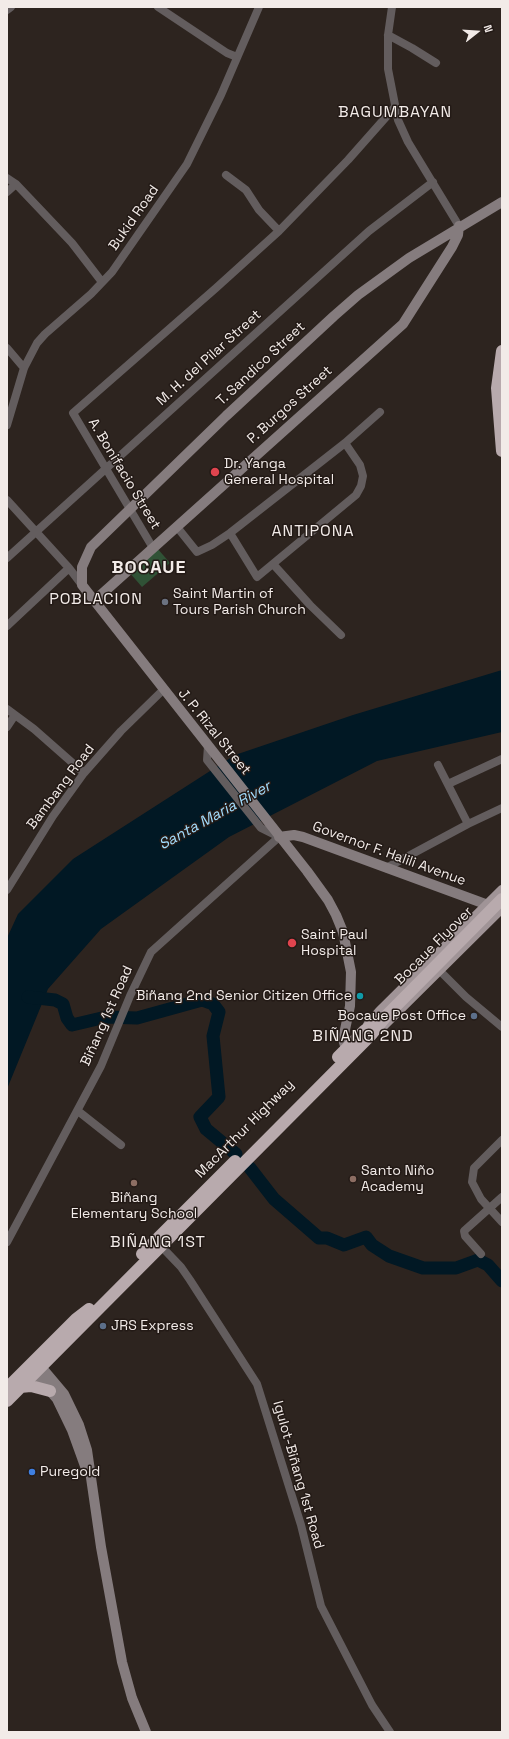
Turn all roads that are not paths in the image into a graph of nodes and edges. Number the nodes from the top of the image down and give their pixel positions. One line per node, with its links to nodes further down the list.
1 (11, 7): 5 (street)
2 (158, 7): 7 (street)
3 (260, 7): 7 (street, Bukid Road)
4 (392, 7): 6 (street)
5 (7, 10)
6 (388, 35): 8 (street); 9 (street)
7 (238, 58): 18 (street, Bukid Road)
8 (436, 63)
9 (394, 108): 12 (street); 17 (street)
10 (226, 175): 17 (street)
11 (7, 178): 13 (street)
12 (433, 182): 16 (street); 26 (street, M. H. del Pilar Street)
13 (16, 184): 14 (street); 18 (street)
14 (7, 192)
15 (502, 202): 16 (main road, T. Sandico Street)
16 (460, 226): 28 (main road, T. Sandico Street); 29 (main road, P. Burgos Street)
17 (278, 231): 26 (street, A. Bonifacio Street)
18 (102, 282): 21 (street, Bukid Road)
19 (7, 348): 21 (street)
20 (502, 351): 25 (highway)
21 (24, 368): 23 (street, Bukid Road)
22 (380, 412): 24 (street)
23 (8, 419)
24 (345, 443): 31 (street); 34 (street)
25 (502, 451)
26 (106, 469): 28 (street, A. Bonifacio Street); 30 (street, M. H. del Pilar Street)
27 (7, 500): 30 (street)
28 (129, 509): 32 (street, A. Bonifacio Street); 36 (main road, T. Sandico Street)
29 (177, 527): 31 (street); 32 (main road, P. Burgos Street)
30 (36, 532): 33 (street, M. H. del Pilar Street); 35 (street)
31 (230, 533): 34 (street)
32 (153, 548): 37 (main road, P. Burgos Street)
33 (7, 558)
34 (273, 564): 39 (street)
35 (69, 568): 36 (street); 38 (street)
36 (82, 585): 37 (main road, J. P. Rizal Street)
37 (94, 600): 40 (main road, J. P. Rizal Street)
38 (7, 626)
39 (341, 635)
40 (163, 690): 46 (street, Bambang Road); 50 (main road, J. P. Rizal Street)
41 (7, 709): 42 (street)
42 (15, 715): 43 (street); 46 (street)
43 (7, 727)
44 (502, 759): 47 (street)
45 (438, 765): 47 (street)
46 (84, 773): 52 (street, Bambang Road)
47 (448, 784): 49 (street)
48 (502, 808): 49 (street)
49 (468, 824): 51 (street)
50 (279, 837): 51 (main road, Governor F. Halili Avenue); 59 (main road, J. P. Rizal Street); 60 (street, Biñang 1st Road)
51 (386, 868): 54 (main road, Governor F. Halili Avenue)
52 (7, 890)
53 (502, 890): 54 (main road, MacArthur Highway)
54 (488, 905): 58 (main road, MacArthur Highway)
55 (502, 907): 56 (main road, MacArthur Highway); 58 (highway, Bocaue Flyover, bridge)
56 (440, 971): 57 (street); 58 (main road, MacArthur Highway)
57 (502, 1027)
58 (368, 1033): 59 (highway, MacArthur Highway)
59 (349, 1052): 67 (highway, MacArthur Highway)
60 (78, 1111): 62 (street); 66 (street, Biñang 1st Road)
61 (502, 1140): 64 (street)
62 (121, 1145)
63 (502, 1196): 64 (street)
64 (490, 1208): 65 (street); 68 (street)
65 (502, 1222)
66 (7, 1242)
67 (158, 1243): 69 (highway, MacArthur Highway); 76 (street, Igulot-Biñang 1st Road)
68 (481, 1254)
69 (35, 1366): 70 (highway, MacArthur Highway); 71 (highway, MacArthur Highway); 72 (main road); 74 (main road)
70 (20, 1387): 72 (highway); 73 (highway, MacArthur Highway)
71 (7, 1388)
72 (50, 1391): 74 (main road)
73 (7, 1401)
74 (91, 1479): 75 (main road)
75 (146, 1732)
76 (390, 1732)

